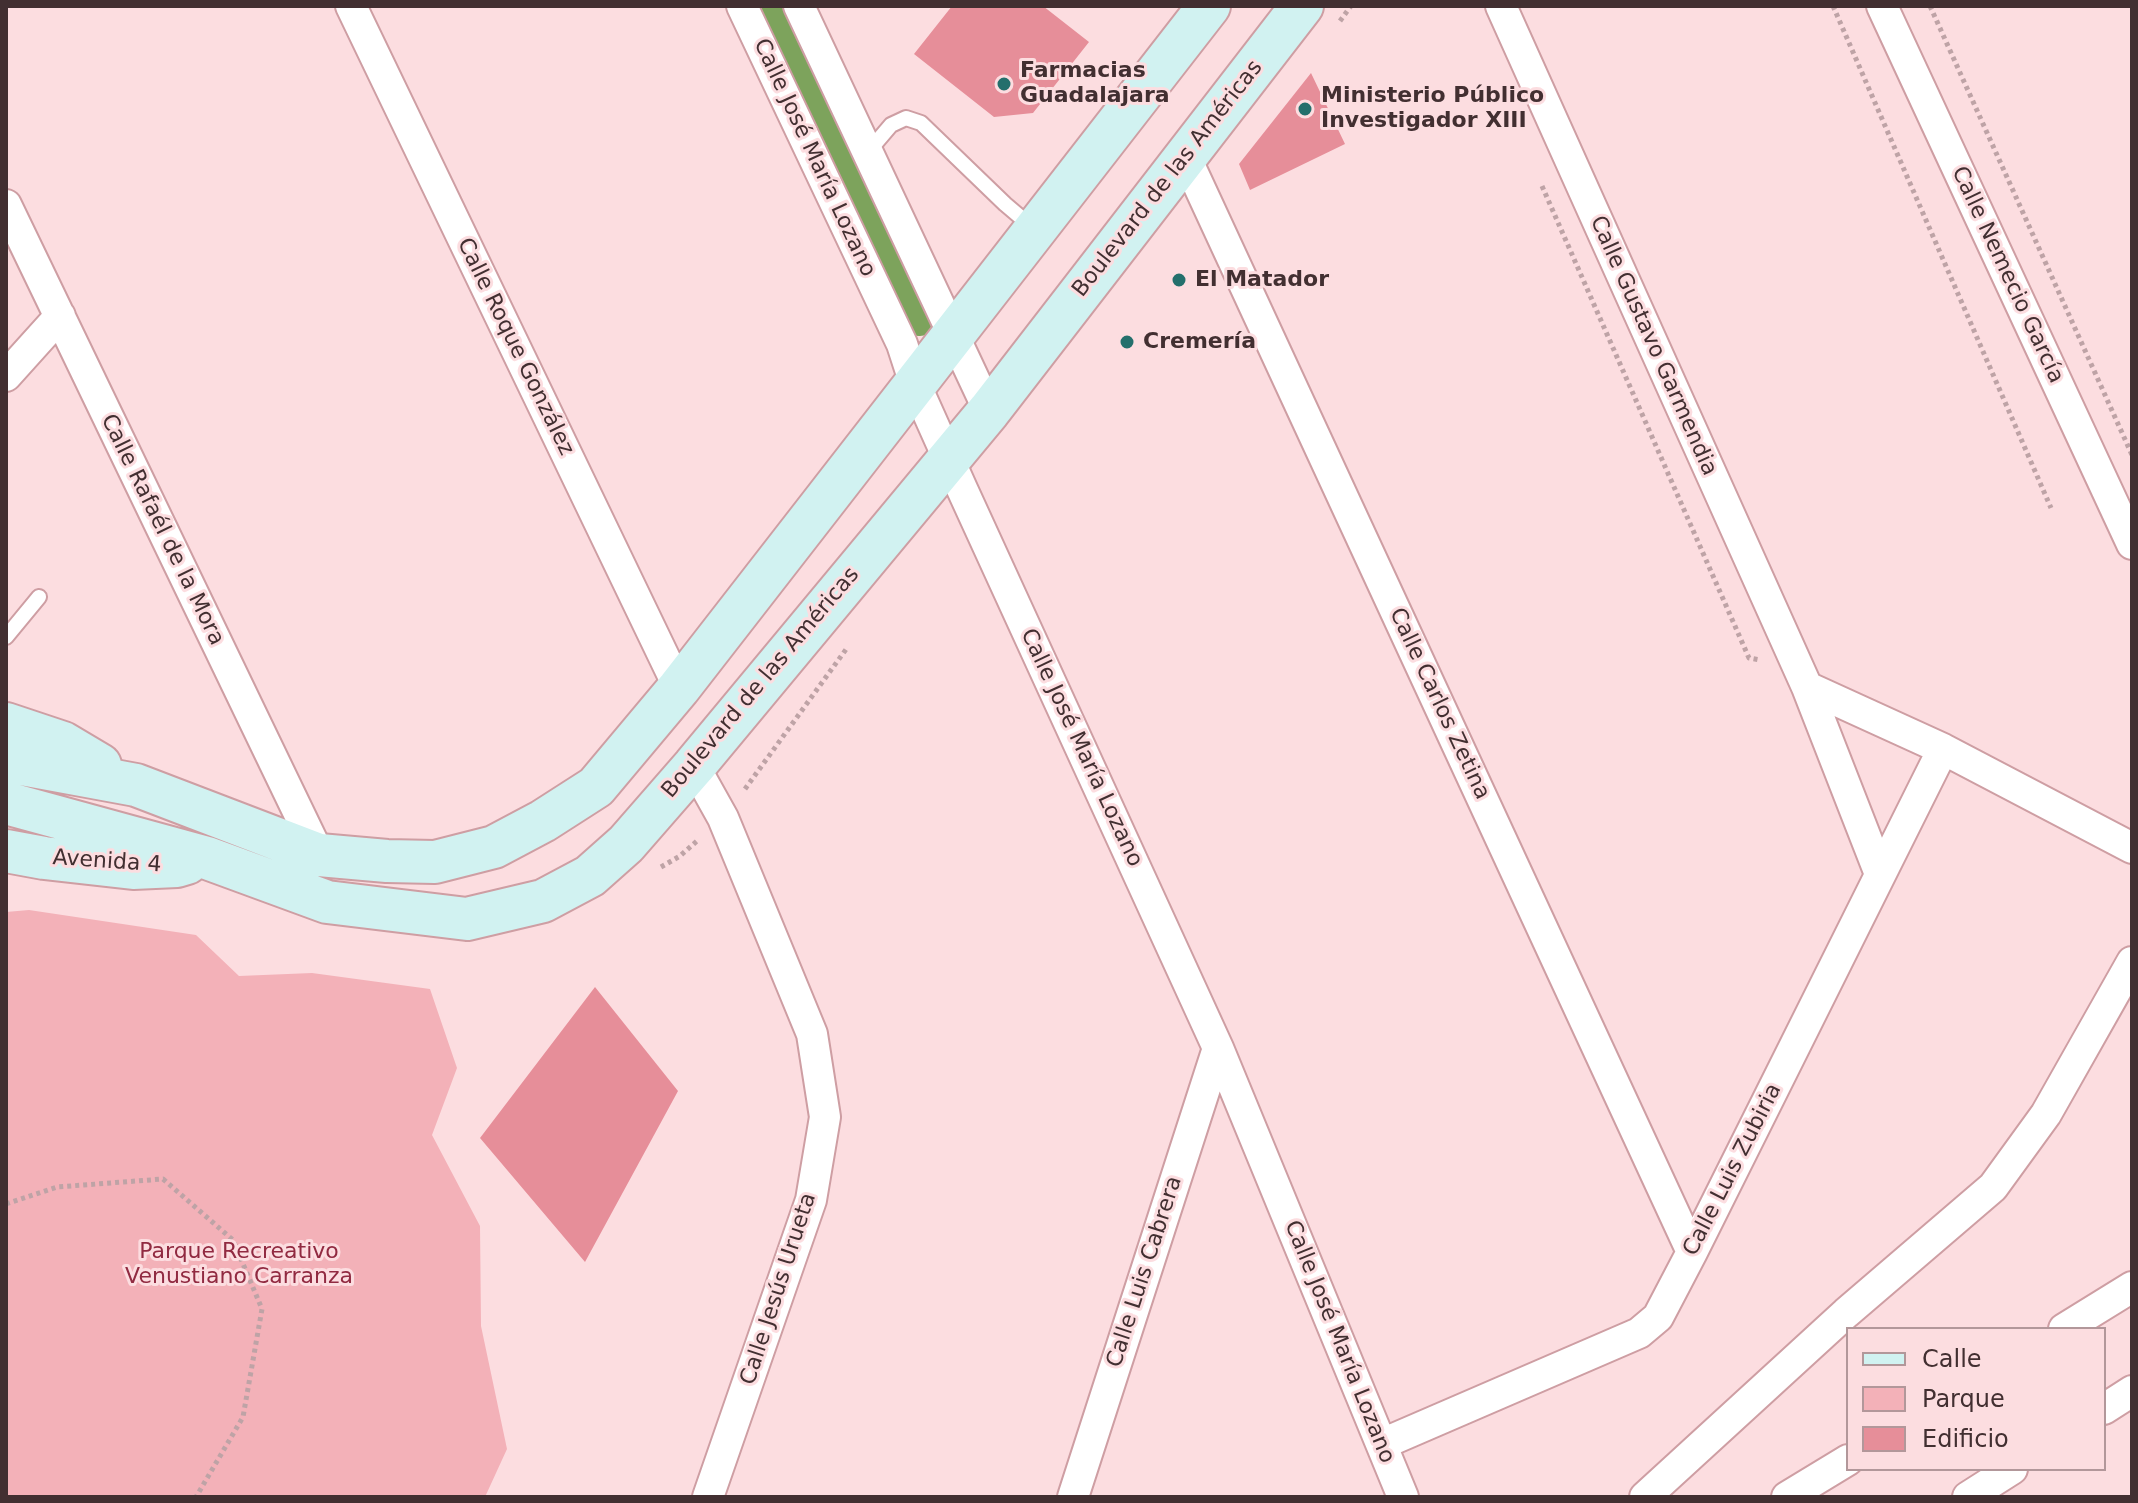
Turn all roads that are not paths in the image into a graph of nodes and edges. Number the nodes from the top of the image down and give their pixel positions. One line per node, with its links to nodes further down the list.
1 (351, 6): 22 (street, Calle Roque González)
2 (742, 6): 15 (street, Calle José María Lozano)
3 (799, 6): 8 (street)
4 (1209, 6): 11 (main road)
5 (1302, 6): 9 (main road, Boulevard de las Américas)
6 (1501, 6): 21 (street, Calle Gustavo Garmendia)
7 (1882, 6): 18 (street, Calle Nemecio García)
8 (868, 152): 11 (lane); 13 (street)
9 (1185, 156): 16 (main road, Boulevard de las Américas); 36 (street, Calle Carlos Zetina)
10 (6, 205): 12 (street, Calle Rafaél de la Mora)
11 (1035, 230): 13 (main road)
12 (60, 316): 14 (street); 31 (street, Calle Rafaél de la Mora)
13 (954, 335): 15 (main road); 16 (street)
14 (6, 376)
15 (915, 384): 17 (street, Calle José María Lozano); 22 (main road)
16 (989, 411): 17 (main road, Boulevard de las Américas)
17 (949, 458): 26 (main road, Boulevard de las Américas); 35 (street, Calle José María Lozano)
18 (2132, 544)
19 (39, 597): 20 (lane)
20 (6, 637)
21 (1802, 677): 24 (street); 33 (street, Calle Gustavo Garmendia)
22 (679, 688): 31 (main road)
23 (6, 724): 27 (main road)
24 (1943, 749): 29 (street); 33 (street, Calle Luis Zubiria)
25 (6, 761): 27 (main road)
26 (694, 766): 32 (main road, Boulevard de las Américas); 44 (street, Calle Jesús Urueta)
27 (136, 785): 31 (main road)
28 (6, 803): 32 (main road, Boulevard de las Américas)
29 (2132, 848)
30 (6, 851): 32 (main road, Avenida 4)
31 (319, 855)
32 (207, 858)
33 (1880, 874): 36 (street, Calle Luis Zubiria)
34 (2132, 962): 47 (street)
35 (1218, 1048): 41 (street, Calle José María Lozano); 45 (street, Calle Luis Cabrera)
36 (1692, 1252): 41 (street, Calle Luis Zubiria)
37 (2132, 1287): 38 (street)
38 (2067, 1327)
39 (2132, 1391): 40 (street)
40 (2106, 1408)
41 (1382, 1444): 46 (street, Calle José María Lozano)
42 (1846, 1461): 48 (street)
43 (2003, 1482): 49 (street)
44 (708, 1497)
45 (1073, 1497)
46 (1403, 1497)
47 (1645, 1497)
48 (1787, 1497)
49 (1968, 1497)

